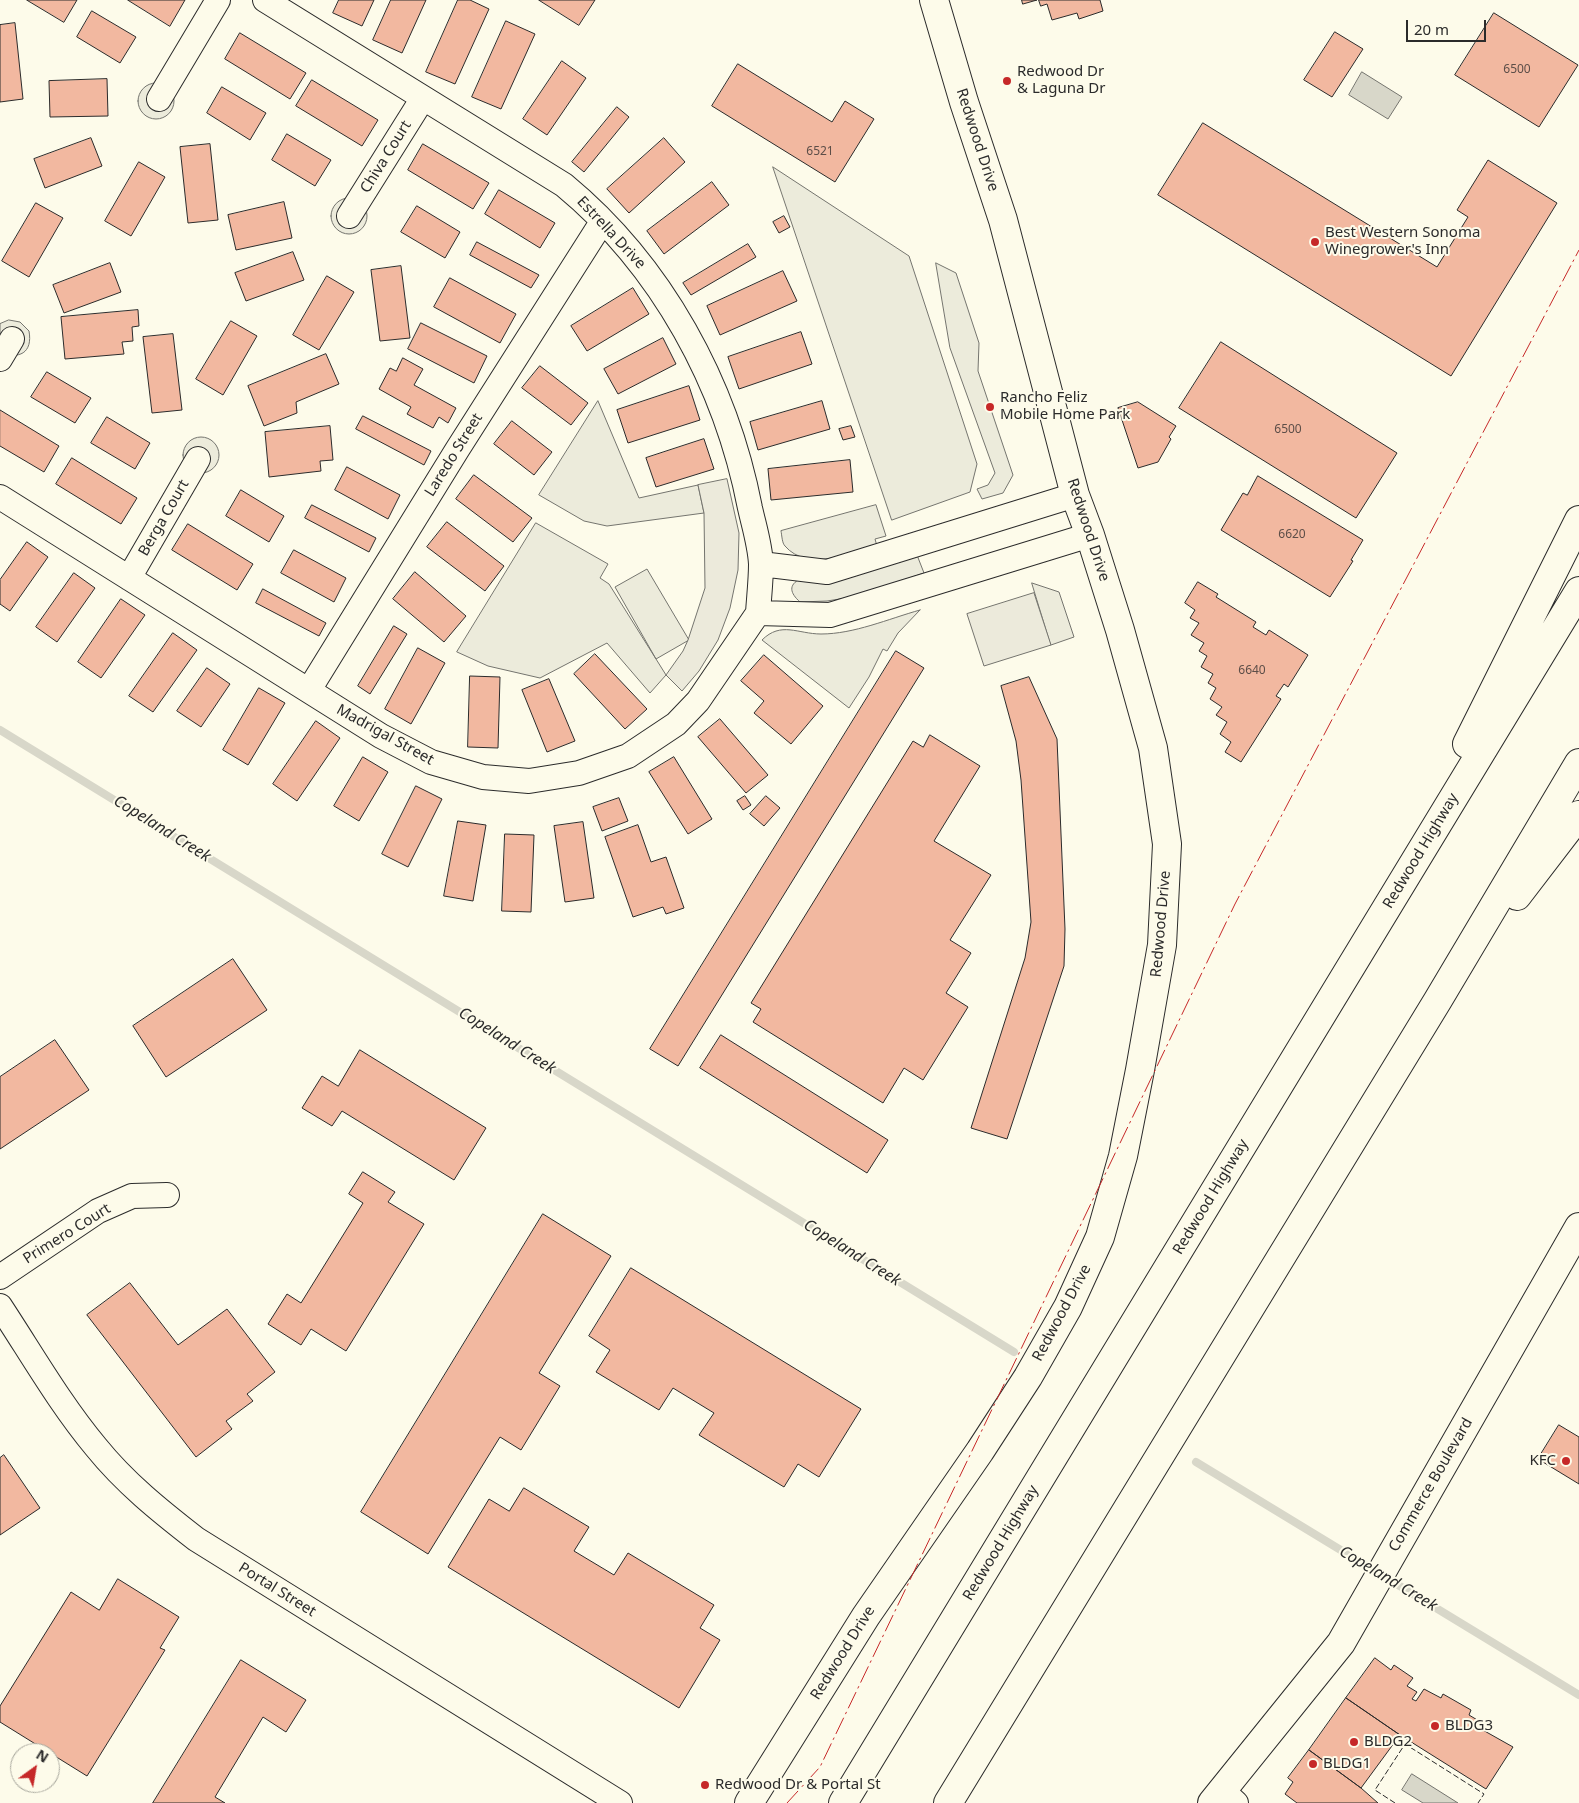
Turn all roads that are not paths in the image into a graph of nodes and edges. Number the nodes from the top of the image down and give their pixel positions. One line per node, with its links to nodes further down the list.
1 (218, 0): 5 (street)
2 (265, 0): 4 (street, Estrella Drive)
3 (934, 0): 11 (main road, Redwood Drive)
4 (423, 98): 6 (street, Chiva Court); 7 (street, Estrella Drive)
5 (159, 99)
6 (349, 216)
7 (602, 222): 15 (street, Estrella Drive); 19 (street, Laredo Street)
8 (12, 339): 9 (street)
9 (0, 359)
10 (198, 459): 16 (street, Berga Court)
11 (1075, 495): 14 (main road, Redwood Drive); 15 (street)
12 (0, 497): 16 (street, Madrigal Street)
13 (1579, 520): 22 (main road)
14 (1090, 535): 18 (street); 30 (main road, Redwood Drive)
15 (760, 564): 18 (street, Estrella Drive)
16 (129, 578): 19 (street, Madrigal Street)
17 (1579, 591): 22 (main road, Redwood Highway)
18 (758, 613): 19 (street, Madrigal Street)
19 (309, 690)
20 (1579, 763): 23 (main road)
21 (1579, 815): 23 (main road)
22 (1379, 920): 31 (main road, Redwood Highway)
23 (1438, 1000): 32 (main road)
24 (167, 1195): 26 (street, Primero Court)
25 (1579, 1227): 28 (main road, Commerce Boulevard)
26 (0, 1277)
27 (0, 1306): 29 (street, Portal Street)
28 (1224, 1799)
29 (620, 1803)
30 (749, 1803)
31 (843, 1803)
32 (948, 1803)

